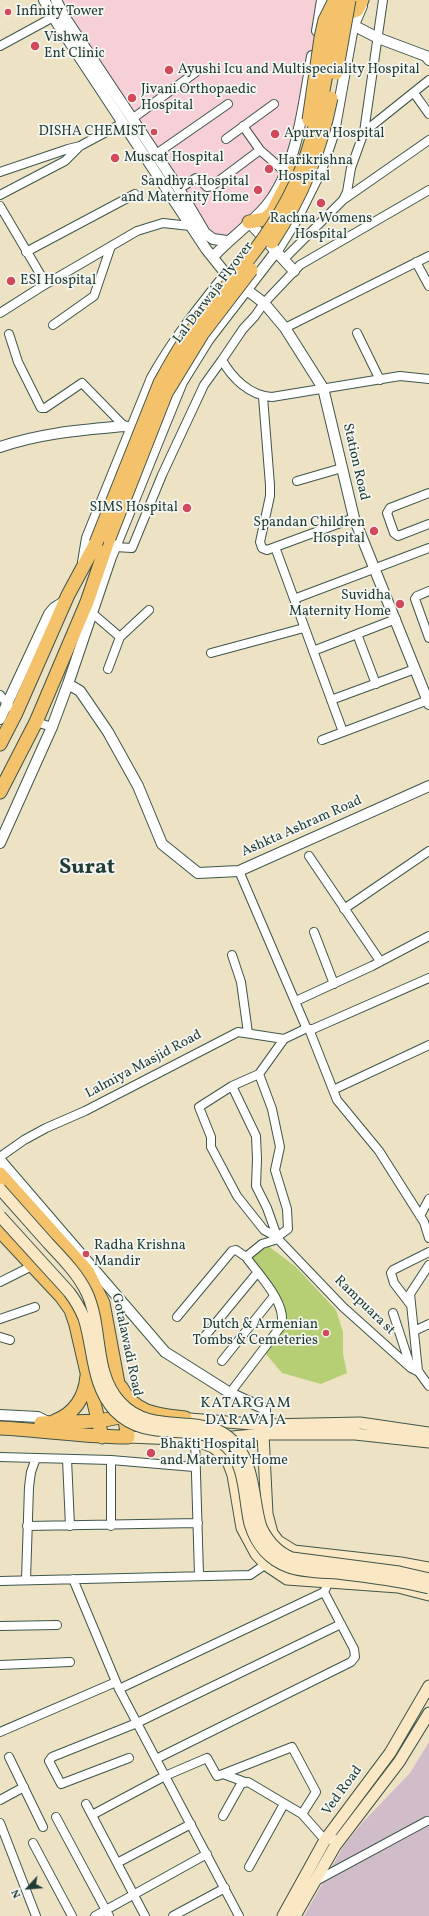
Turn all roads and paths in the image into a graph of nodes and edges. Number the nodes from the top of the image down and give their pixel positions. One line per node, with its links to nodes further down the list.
1 (44, 0): 9 (street)
2 (56, 0): 9 (street)
3 (322, 0): 8 (street); 30 (street)
4 (340, 0): 78 (highway, Lal Darwaja Flyover, bridge)
5 (349, 0): 74 (highway, Lal Darwaja Flyover, bridge)
6 (363, 0): 8 (highway); 10 (street)
7 (383, 0): 11 (street)
8 (333, 5): 10 (street); 37 (highway, bridge)
9 (58, 15): 12 (street); 20 (street); 21 (street, Station Road)
10 (353, 27): 11 (street); 41 (street)
11 (378, 38): 13 (street); 23 (street)
12 (0, 46)
13 (429, 60)
14 (196, 72): 20 (street)
15 (429, 80): 16 (street)
16 (414, 93): 19 (street); 23 (street)
17 (228, 104): 28 (street)
18 (274, 104): 22 (street)
19 (429, 114)
20 (132, 119): 28 (street)
21 (123, 123): 26 (street); 38 (street, Station Road)
22 (243, 126): 24 (street); 27 (street)
23 (364, 132): 35 (street)
24 (226, 139)
25 (429, 140): 35 (street)
26 (80, 146): 29 (street); 34 (street)
27 (260, 150): 30 (street); 31 (street)
28 (156, 154): 31 (street)
29 (0, 172)
30 (285, 172): 37 (street)
31 (179, 189): 39 (street)
32 (429, 190): 47 (street)
33 (135, 194): 42 (street)
34 (0, 195)
35 (343, 200): 45 (street)
36 (0, 206): 42 (street)
37 (249, 222): 39 (street); 41 (street)
38 (190, 226): 40 (street); 44 (street, Station Road)
39 (227, 241): 44 (street)
40 (111, 246): 49 (street); 54 (street)
41 (276, 251): 45 (street); 51 (street)
42 (26, 252): 49 (street)
43 (429, 256): 46 (street)
44 (213, 257): 48 (street, Station Road)
45 (284, 259): 47 (street)
46 (416, 262): 50 (street); 55 (street)
47 (294, 271): 52 (street)
48 (226, 274): 51 (street, Station Road); 58 (street)
49 (46, 284): 53 (street)
50 (429, 286)
51 (247, 290): 52 (street, Station Road); 61 (street)
52 (264, 303): 55 (street, Station Road); 59 (street)
53 (0, 313)
54 (54, 325)
55 (285, 328): 65 (street, Station Road)
56 (357, 333): 64 (street)
57 (9, 334): 67 (street)
58 (171, 345): 60 (street); 61 (street)
59 (222, 360): 66 (street); 74 (street)
60 (160, 364): 62 (street); 67 (street)
61 (193, 364): 62 (street)
62 (185, 376): 74 (street)
63 (429, 379): 64 (street)
64 (380, 380): 65 (street)
65 (323, 388): 66 (street); 69 (street, Station Road)
66 (263, 397): 75 (street)
67 (128, 427): 68 (street); 78 (street)
68 (0, 447)
69 (342, 468): 70 (street); 72 (street, Station Road)
70 (298, 481)
71 (429, 494): 73 (street)
72 (354, 518): 75 (street); 77 (street, Station Road)
73 (429, 524)
74 (112, 543): 81 (highway, Lal Darwaja Flyover)
75 (275, 547): 80 (street)
76 (429, 548): 77 (street)
77 (374, 569): 80 (street); 83 (street, Station Road)
78 (81, 570): 98 (highway, Lal Darwaja Flyover)
79 (429, 591): 84 (street)
80 (294, 599): 85 (street)
81 (92, 606): 87 (street); 93 (street); 100 (highway, Lal Darwaja Flyover)
82 (148, 610): 87 (street)
83 (396, 619): 86 (street); 92 (street, Station Road)
84 (426, 623): 88 (street)
85 (304, 628): 89 (street); 90 (street)
86 (357, 634): 89 (street); 94 (street)
87 (120, 637): 91 (street)
88 (429, 638)
89 (313, 651): 96 (street)
90 (211, 653)
91 (108, 669)
92 (415, 669): 94 (street); 97 (street, Station Road)
93 (68, 684): 101 (street); 110 (street, Ashkta Ashram Road)
94 (376, 684): 96 (street)
95 (0, 695): 98 (street)
96 (331, 700): 102 (street)
97 (428, 702): 102 (street)
98 (12, 709): 99 (street); 104 (highway, Lal Darwaja Flyover)
99 (0, 719)
100 (36, 722): 101 (street); 106 (highway, Lal Darwaja Flyover)
101 (52, 727): 107 (street)
102 (342, 732): 103 (street)
103 (322, 740)
104 (0, 744)
105 (428, 788): 110 (street, Ashkta Ashram Road)
106 (0, 792)
107 (0, 843)
108 (429, 851): 111 (street)
109 (309, 856): 111 (street)
110 (239, 871): 118 (street)
111 (344, 909): 115 (street)
112 (314, 932): 117 (street)
113 (429, 936): 115 (street)
114 (232, 955): 120 (street)
115 (380, 961): 117 (street)
116 (429, 978): 119 (street)
117 (334, 984): 118 (street)
118 (296, 1001): 119 (street)
119 (308, 1029): 121 (street); 125 (street)
120 (248, 1033): 121 (street, Lalmiya Masjid Road); 126 (street, Lalmiya Masjid Road)
121 (284, 1038): 123 (street)
122 (429, 1045): 125 (street)
123 (259, 1074): 124 (street); 133 (street)
124 (232, 1086): 133 (street); 133 (street)
125 (333, 1090): 131 (street)
126 (0, 1159): 157 (street)
127 (0, 1174): 155 (highway, Gotalawadi Road)
128 (0, 1189): 186 (main road, bridge)
129 (429, 1199): 131 (street)
130 (0, 1216): 190 (main road, bridge)
131 (420, 1216): 134 (street)
132 (0, 1231): 138 (highway)
133 (278, 1238): 136 (street); 154 (street, Rampuara st)
134 (429, 1238)
135 (429, 1252): 142 (street)
136 (246, 1257): 139 (street); 145 (street)
137 (429, 1264): 142 (street)
138 (32, 1266): 140 (street); 152 (highway)
139 (257, 1273): 141 (street); 149 (street)
140 (0, 1282)
141 (274, 1296): 153 (street); 157 (street)
142 (411, 1305): 148 (street)
143 (35, 1307): 146 (street)
144 (393, 1313): 154 (street)
145 (177, 1317)
146 (0, 1319)
147 (429, 1324): 148 (street)
148 (414, 1331): 154 (street)
149 (205, 1336)
150 (0, 1337): 151 (street)
151 (10, 1340)
152 (84, 1359): 161 (highway); 163 (highway)
153 (222, 1361)
154 (415, 1370): 156 (street)
155 (116, 1376): 159 (highway, Gotalawadi Road); 160 (highway)
156 (429, 1386)
157 (230, 1393): 165 (street)
158 (0, 1415): 163 (street)
159 (125, 1416): 160 (main road); 161 (highway); 169 (highway, Gotalawadi Road)
160 (185, 1418): 165 (main road)
161 (99, 1420): 163 (highway); 168 (highway)
162 (0, 1422): 163 (highway)
163 (38, 1426): 164 (highway); 166 (street); 168 (highway)
164 (0, 1428)
165 (264, 1429): 167 (main road); 170 (main road); 171 (main road); 181 (main road)
166 (0, 1433)
167 (429, 1433)
168 (102, 1437): 169 (highway)
169 (128, 1437): 170 (main road)
170 (195, 1440): 176 (street); 182 (main road)
171 (429, 1442)
172 (0, 1457): 173 (street)
173 (36, 1458): 174 (street); 178 (street)
174 (67, 1459): 175 (street); 179 (street)
175 (111, 1460): 176 (street); 180 (street)
176 (194, 1467): 177 (street)
177 (198, 1523): 180 (street); 184 (street)
178 (27, 1526): 179 (street); 187 (street)
179 (70, 1526): 180 (street)
180 (111, 1526)
181 (283, 1545): 182 (street); 183 (main road)
182 (266, 1566): 184 (street); 189 (main road)
183 (429, 1568)
184 (199, 1575): 185 (street)
185 (73, 1579): 187 (street); 198 (street)
186 (429, 1579)
187 (26, 1580): 188 (street)
188 (0, 1581)
189 (331, 1581): 191 (street); 192 (main road)
190 (429, 1588)
191 (324, 1592): 193 (street); 198 (street)
192 (429, 1595)
193 (341, 1624): 201 (street); 205 (street)
194 (57, 1625): 195 (street)
195 (0, 1626)
196 (70, 1662): 197 (street)
197 (0, 1665)
198 (118, 1685): 201 (street); 202 (street)
199 (429, 1686): 222 (main road, Ved Road)
200 (429, 1713): 221 (main road, Ved Road)
201 (137, 1723): 204 (street); 205 (street)
202 (0, 1732)
203 (9, 1757): 209 (street)
204 (129, 1758)
205 (156, 1758): 207 (street)
206 (223, 1774): 207 (street); 208 (street); 213 (street)
207 (165, 1776): 214 (street); 219 (street)
208 (245, 1782): 212 (street); 215 (street)
209 (24, 1787): 210 (street); 220 (street)
210 (0, 1800)
211 (86, 1804): 214 (street)
212 (284, 1804): 213 (street); 226 (street)
213 (302, 1814): 222 (street)
214 (92, 1815): 225 (street)
215 (223, 1816)
216 (56, 1817): 230 (street)
217 (427, 1820): 227 (street)
218 (0, 1824): 231 (street)
219 (191, 1824): 224 (street); 225 (street)
220 (43, 1827)
221 (341, 1838): 222 (street); 227 (main road, Ved Road)
222 (325, 1840): 237 (main road, Ved Road)
223 (32, 1843): 232 (street)
224 (207, 1854): 228 (street); 229 (street)
225 (117, 1863): 229 (street)
226 (248, 1867)
227 (314, 1882): 238 (main road, Ved Road)
228 (225, 1888): 235 (street); 236 (street)
229 (134, 1894): 230 (street); 234 (street)
230 (108, 1913): 233 (street)
231 (36, 1916)
232 (72, 1916)
233 (95, 1916)
234 (145, 1916)
235 (173, 1916)
236 (239, 1916)
237 (283, 1916)
238 (295, 1916)

